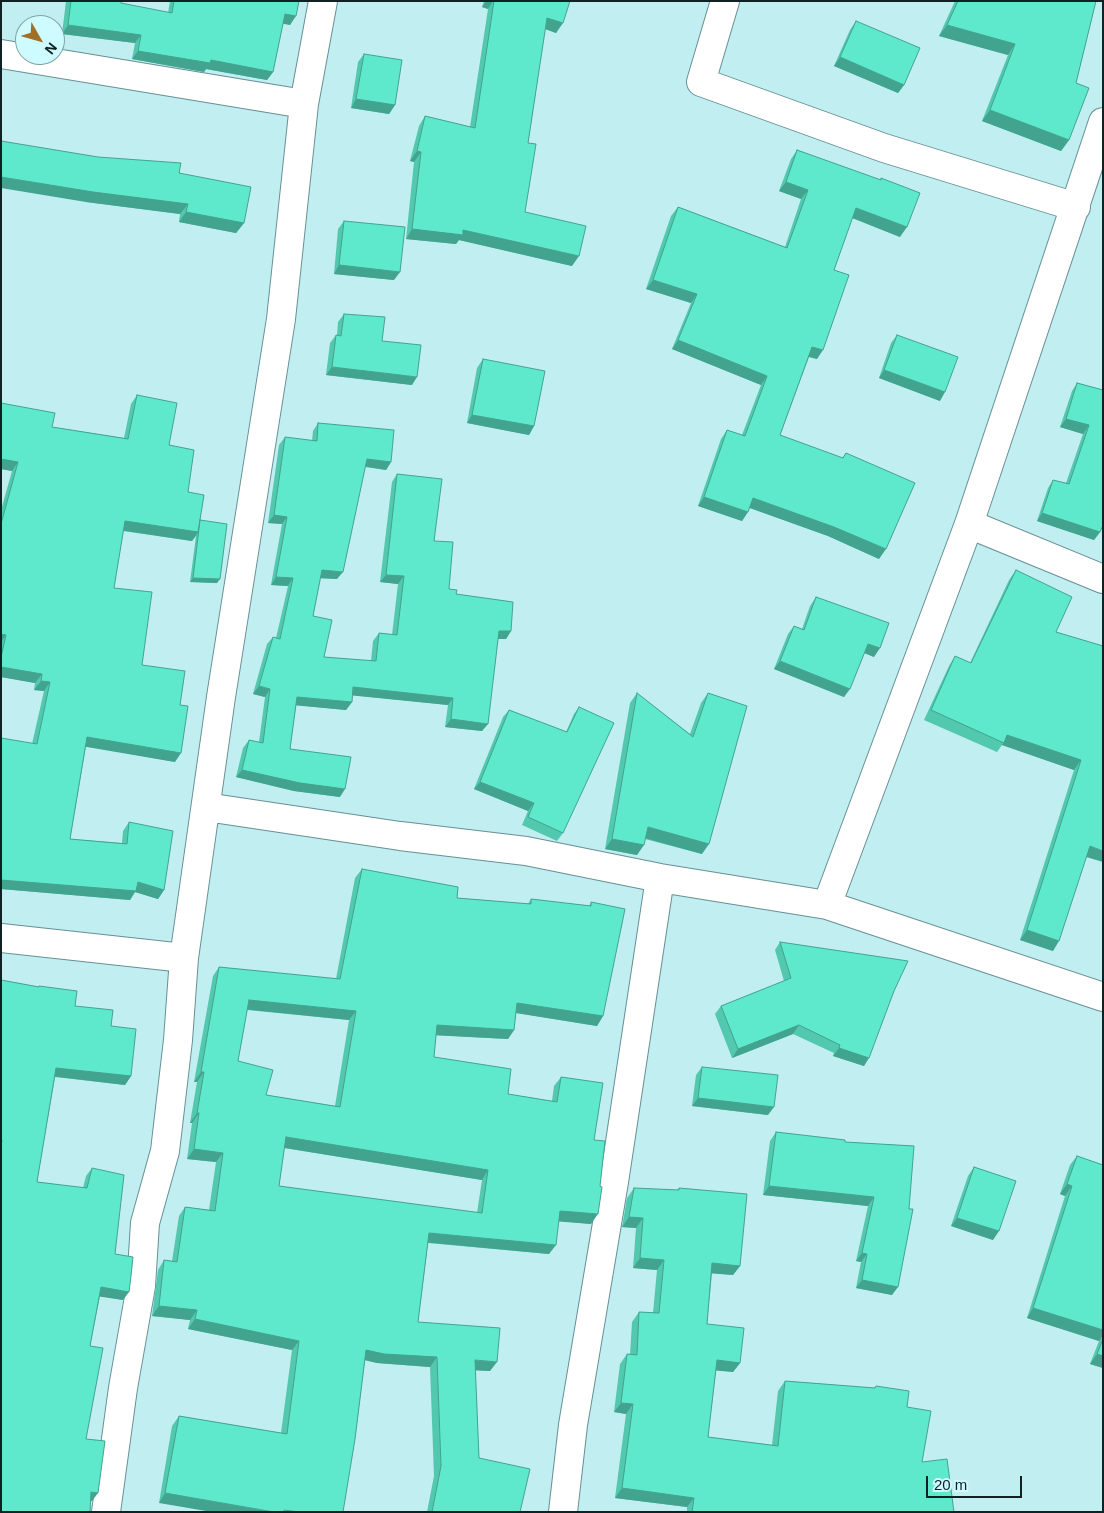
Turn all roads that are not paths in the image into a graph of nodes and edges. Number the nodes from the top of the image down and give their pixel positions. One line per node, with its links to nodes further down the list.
1 (323, 1): 4 (street)
2 (725, 1): 6 (street)
3 (1, 54): 4 (street)
4 (304, 104): 9 (street)
5 (1101, 134): 6 (street)
6 (1076, 208): 7 (street)
7 (969, 524): 8 (street); 11 (street)
8 (1103, 579)
9 (206, 806): 10 (street); 13 (street)
10 (660, 878): 11 (street); 16 (street)
11 (827, 905): 14 (street)
12 (1, 938): 13 (street)
13 (184, 958): 15 (street)
14 (1103, 997)
15 (106, 1512)
16 (563, 1512)

